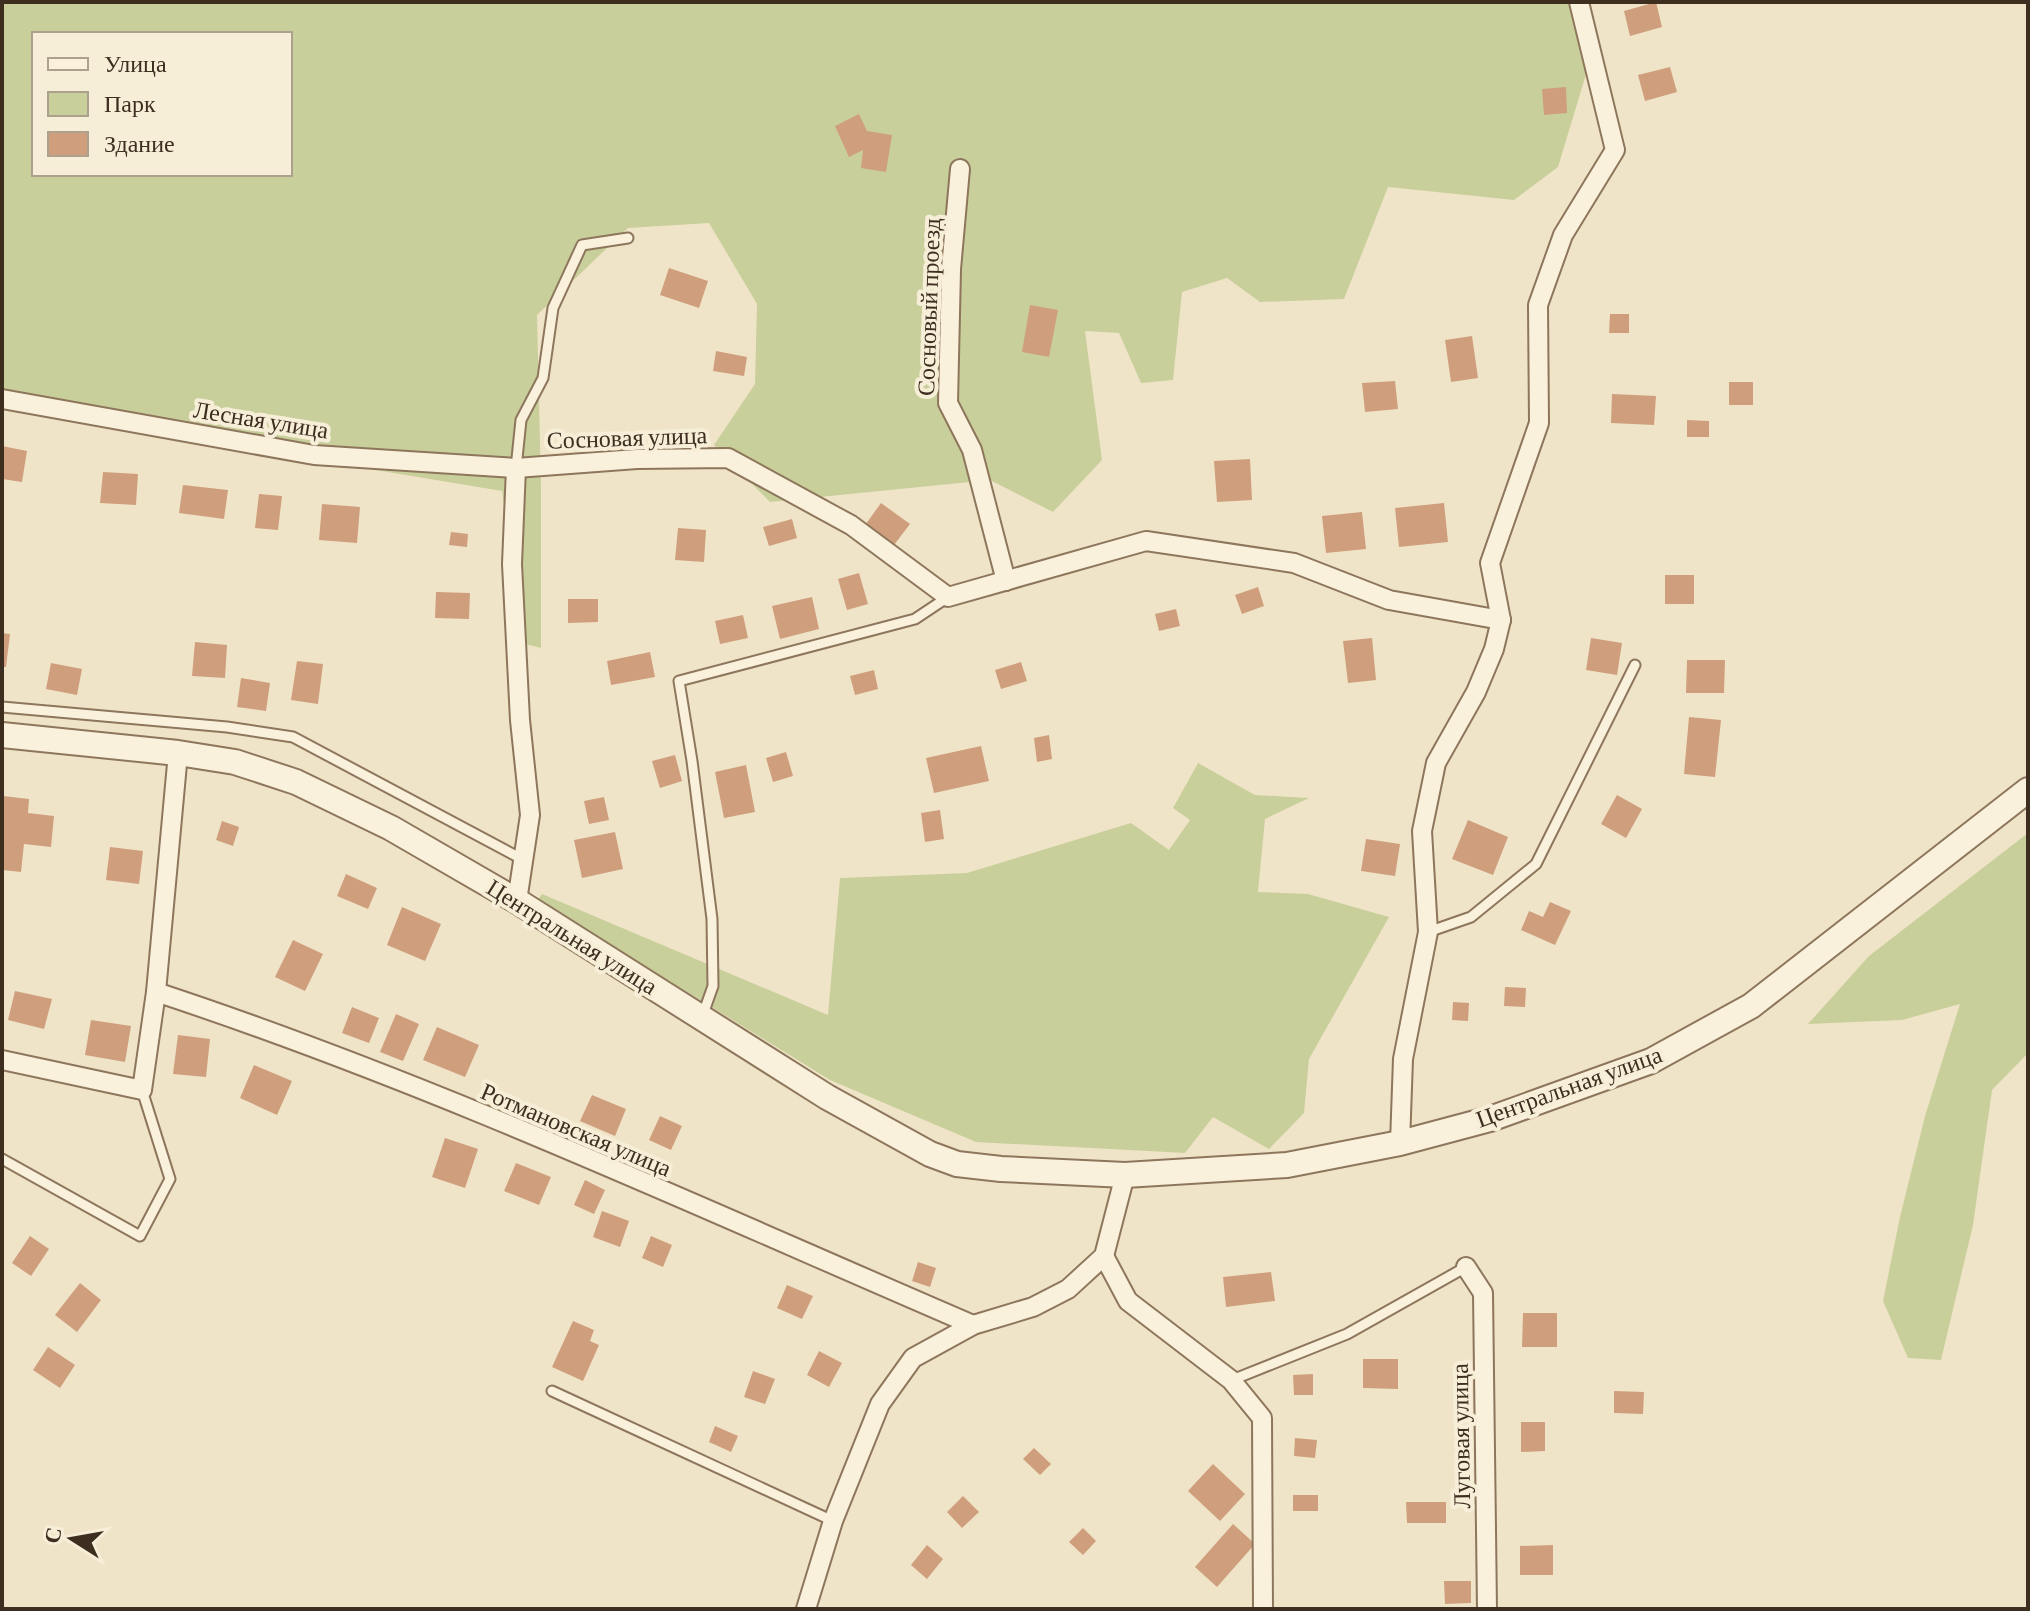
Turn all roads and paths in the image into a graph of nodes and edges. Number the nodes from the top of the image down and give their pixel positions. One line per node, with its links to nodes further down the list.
1 (1579, 2): 8 (street)
2 (960, 169): 6 (street, Сосновый проезд)
3 (628, 238): 5 (lane)
4 (2, 399): 5 (street, Лесная улица)
5 (516, 468): 7 (street, Сосновая улица); 14 (street, Сосновая улица)
6 (1006, 581): 7 (street); 8 (street)
7 (948, 597): 18 (lane)
8 (1501, 620): 16 (street)
9 (1635, 665): 16 (lane)
10 (2, 707): 14 (lane)
11 (2, 735): 12 (street, Центральная улица)
12 (178, 753): 15 (street, Центральная улица); 17 (street)
13 (2028, 790): 21 (street, Центральная улица)
14 (523, 859): 15 (street, Сосновая улица)
15 (517, 901): 18 (street, Центральная улица)
16 (1428, 932): 21 (street)
17 (156, 992): 20 (street); 26 (street, Ротмановская улица)
18 (702, 1017): 23 (street, Центральная улица)
19 (2, 1060): 20 (street)
20 (142, 1090): 22 (lane)
21 (1400, 1143): 23 (street, Центральная улица)
22 (2, 1159)
23 (1125, 1175): 24 (street)
24 (1104, 1256): 26 (street); 27 (street)
25 (1466, 1267): 27 (lane); 32 (street, Луговая улица)
26 (973, 1325): 29 (street)
27 (1231, 1380): 31 (street)
28 (552, 1391): 29 (lane)
29 (833, 1521): 30 (street)
30 (806, 1609)
31 (1263, 1609)
32 (1487, 1609)

